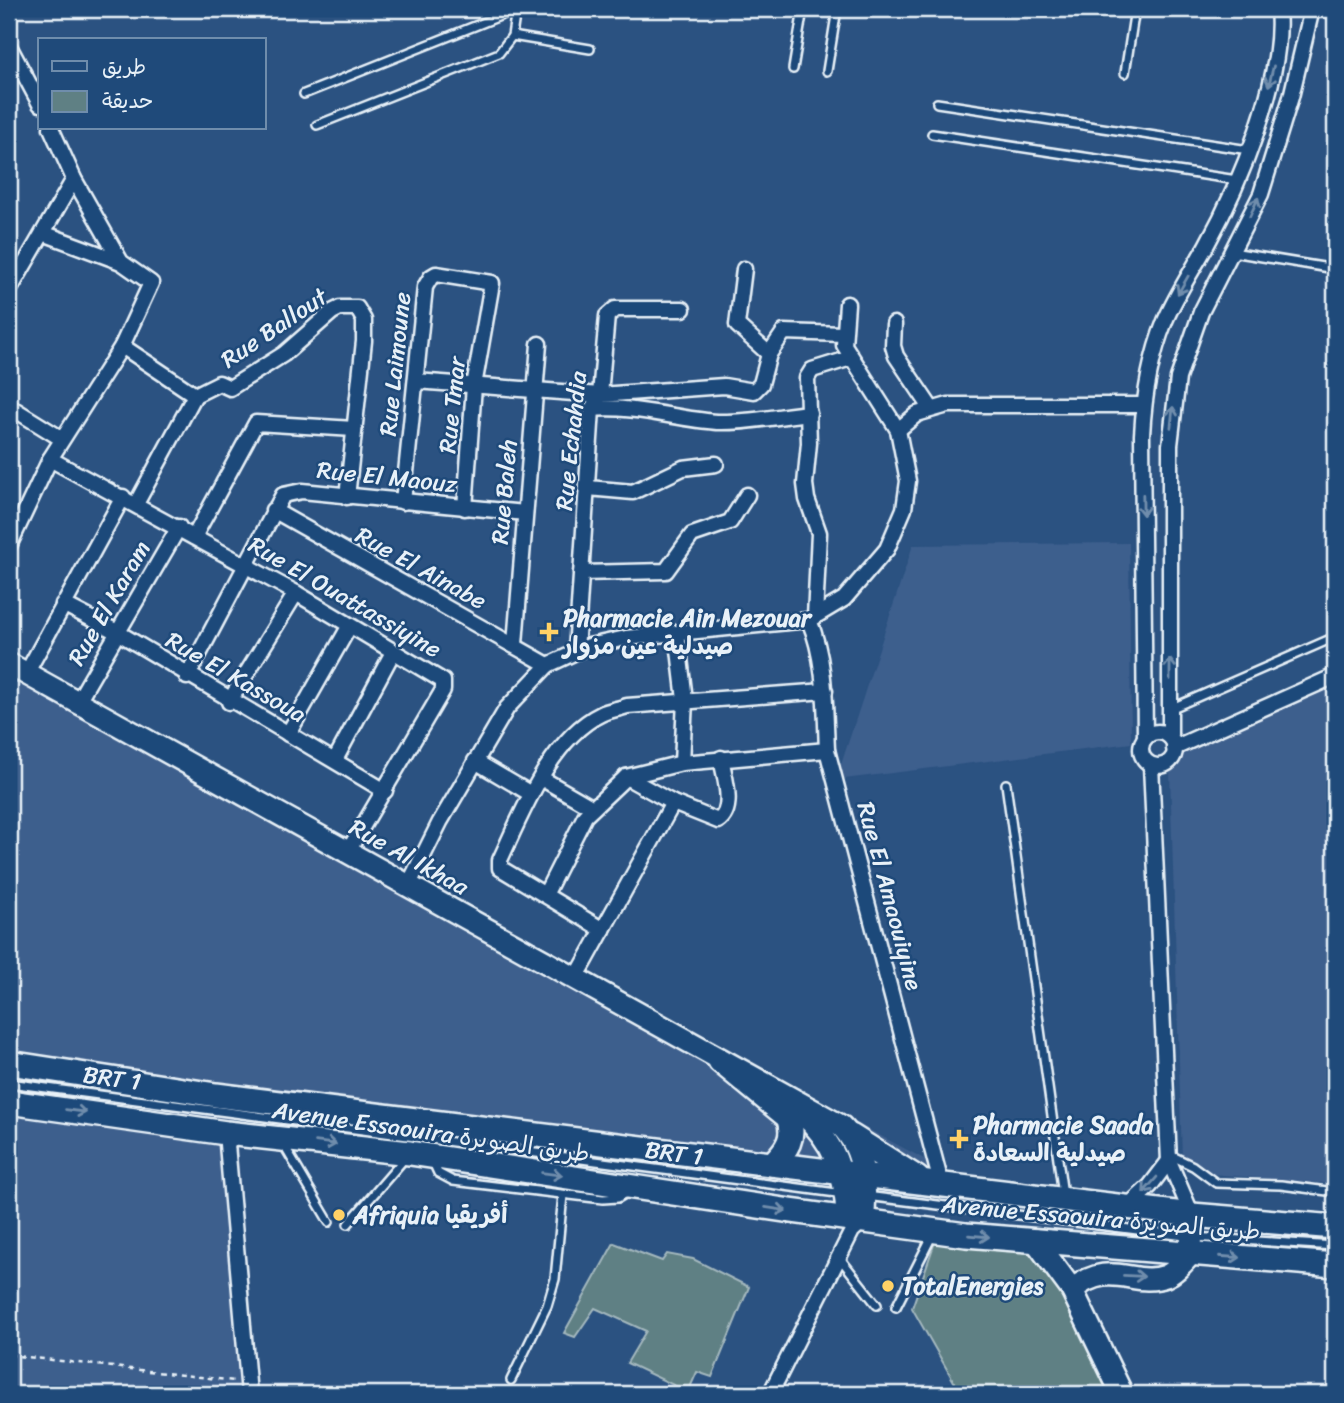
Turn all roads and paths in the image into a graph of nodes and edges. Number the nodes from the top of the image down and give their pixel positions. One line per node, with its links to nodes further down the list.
1 (515, 9): 7 (lane); 13 (lane)
2 (803, 9): 10 (lane)
3 (837, 9): 11 (lane)
4 (1135, 9): 12 (lane)
5 (1278, 9): 19 (street, one-way to 19)
6 (1309, 9): 23 (street, one-way to 6)
7 (512, 36): 8 (lane); 16 (lane)
8 (590, 49)
9 (10, 50): 14 (street)
10 (793, 69)
11 (827, 71)
12 (1125, 73)
13 (304, 94)
14 (38, 100)
15 (937, 103): 19 (lane)
16 (317, 125)
17 (52, 130): 20 (street)
18 (932, 134): 21 (lane)
19 (1249, 150): 21 (street)
20 (74, 179): 22 (street); 24 (street)
21 (1237, 180): 43 (street, one-way to 43)
22 (43, 233): 24 (street); 27 (street)
23 (1232, 252): 26 (lane); 86 (street, one-way to 23)
24 (121, 262): 34 (street)
25 (744, 269): 35 (street)
26 (1335, 269)
27 (9, 291)
28 (847, 303): 32 (street)
29 (488, 306): 37 (street, Rue Laimoune); 38 (street, Rue Tmar)
30 (683, 309): 42 (street, Rue Echahdia)
31 (894, 324): 45 (street)
32 (843, 334): 35 (street); 36 (street)
33 (539, 344): 39 (street, Rue Baleh)
34 (122, 346): 41 (street); 51 (street)
35 (769, 354): 40 (street)
36 (851, 358): 47 (street, Rue El Amaouiyine); 50 (street)
37 (416, 381): 38 (street); 58 (street, Rue Laimoune)
38 (474, 386): 39 (street); 59 (street, Rue Tmar)
39 (535, 388): 42 (street); 61 (street, Rue Baleh)
40 (749, 391): 42 (street); 48 (street)
41 (195, 394): 49 (street, Rue Ballout); 57 (street)
42 (600, 395): 46 (street, Rue Echahdia)
43 (1144, 405): 45 (street); 88 (street, one-way to 88)
44 (9, 406): 51 (street)
45 (931, 408): 50 (street)
46 (592, 409): 48 (street); 54 (street, Rue Echahdia)
47 (809, 413): 48 (street); 70 (street, Rue El Amaouiyine)
48 (760, 418)
49 (354, 429): 56 (street, Rue Ballout); 64 (street)
50 (898, 430): 70 (street)
51 (62, 439): 52 (street)
52 (50, 458): 57 (street, Rue El Ouattassiyine); 63 (street)
53 (716, 464): 54 (street)
54 (588, 488): 67 (street, Rue Echahdia)
55 (747, 495): 67 (street)
56 (347, 496): 58 (street, Rue El Maouz); 60 (street, Rue El Maouz)
57 (129, 501): 62 (street, Rue El Ouattassiyine); 69 (street)
58 (403, 502): 59 (street, Rue El Maouz)
59 (465, 508): 61 (street, Rue El Maouz)
60 (273, 510): 66 (street, Rue El Maouz); 75 (street, Rue El Ainabe)
61 (524, 513): 75 (street, Rue Baleh)
62 (179, 527): 64 (street, Rue El Ouattassiyine); 72 (street, Rue El Karam)
63 (13, 530): 65 (street)
64 (194, 537): 66 (street, Rue El Ouattassiyine)
65 (9, 545)
66 (245, 567): 68 (street, Rue El Ouattassiyine); 81 (street, Rue El Maouz)
67 (582, 573): 76 (street, Rue Echahdia)
68 (296, 593): 71 (street, Rue El Ouattassiyine); 85 (street)
69 (62, 604): 72 (street, Rue El Kassoua); 79 (street)
70 (812, 619): 73 (street); 82 (street, Rue El Amaouiyine)
71 (349, 627): 77 (street, Rue El Ouattassiyine); 87 (street)
72 (117, 632): 81 (street, Rue El Kassoua); 84 (street, Rue El Karam)
73 (677, 633): 76 (street); 83 (street)
74 (1335, 637): 86 (lane)
75 (515, 644): 78 (street, Rue El Ainabe)
76 (576, 651): 78 (street)
77 (393, 652): 92 (street); 99 (street, Rue El Ouattassiyine)
78 (548, 664): 93 (street)
79 (17, 669): 84 (street, Rue Al Ikhaa)
80 (1335, 676): 89 (street)
81 (187, 677): 85 (street, Rue El Kassoua)
82 (825, 691): 83 (street); 90 (street, Rue El Amaouiyine)
83 (685, 700): 94 (street); 97 (street)
84 (78, 701): 103 (street, Rue Al Ikhaa)
85 (229, 702): 87 (street, Rue El Kassoua)
86 (1170, 709): 89 (street)
87 (288, 734): 92 (street, Rue El Kassoua)
88 (1145, 738): 89 (street); 95 (street)
89 (1172, 743): 95 (street)
90 (827, 750): 91 (street); 119 (street, Rue El Amaouiyine)
91 (721, 758): 94 (street); 101 (street)
92 (335, 760): 99 (street, Rue El Kassoua)
93 (475, 761): 100 (street); 104 (street)
94 (682, 762): 96 (street)
95 (1151, 765): 117 (street)
96 (626, 777): 101 (street); 102 (street)
97 (541, 778): 100 (street); 102 (street)
98 (1006, 784): 124 (lane)
99 (385, 792): 103 (street, Rue El Ouattassiyine)
100 (531, 794): 105 (street)
101 (673, 803): 106 (street)
102 (593, 807): 105 (street)
103 (347, 853): 104 (street, Rue Al Ikhaa)
104 (408, 887): 107 (street, Rue Al Ikhaa)
105 (545, 895): 106 (street)
106 (603, 930): 107 (street)
107 (575, 980): 108 (street, Rue Al Ikhaa)
108 (720, 1060): 111 (street, Rue Al Ikhaa); 118 (main road)
109 (9, 1063): 118 (main road, Avenue Essaouira طريق الصويرة)
110 (9, 1083): 120 (lane, BRT 1)
111 (783, 1096): 114 (street, Rue Al Ikhaa); 120 (street, Rue Al Ikhaa)
112 (9, 1102): 113 (main road, Avenue Essaouira طريق الصويرة, one-way to 113)
113 (226, 1133): 115 (main road, Avenue Essaouira طريق الصويرة); 141 (street)
114 (851, 1136): 119 (main road); 120 (street)
115 (279, 1137): 116 (main road, Avenue Essaouira طريق الصويرة, one-way to 116); 126 (lane)
116 (420, 1155): 121 (main road, Avenue Essaouira طريق الصويرة, one-way to 121); 123 (lane); 128 (lane)
117 (1169, 1158): 122 (lane); 125 (street, one-way to 125); 131 (street)
118 (772, 1164): 120 (main road, Avenue Essaouira طريق الصويرة)
119 (931, 1182): 120 (main road, Avenue Essaouira طريق الصويرة); 124 (main road, Avenue Essaouira طريق الصويرة)
120 (854, 1184): 127 (street); 131 (lane, BRT 1)
121 (636, 1187): 123 (lane); 127 (main road, Avenue Essaouira طريق الصويرة, one-way to 127)
122 (1335, 1192)
123 (563, 1195): 140 (lane)
124 (1064, 1199): 125 (main road, Avenue Essaouira طريق الصويرة)
125 (1128, 1206): 131 (main road, Avenue Essaouira طريق الصويرة)
126 (329, 1222)
127 (854, 1223): 130 (main road, Avenue Essaouira طريق الصويرة); 134 (street)
128 (348, 1224)
129 (1335, 1227): 131 (main road, Avenue Essaouira طريق الصويرة)
130 (934, 1230): 132 (main road, Avenue Essaouira طريق الصويرة, one-way to 132); 138 (lane)
131 (1192, 1235): 132 (main road, Avenue Essaouira طريق الصويرة); 133 (lane, BRT 1); 135 (main road, Avenue Essaouira طريق الصويرة, one-way to 135); 136 (street, one-way to 131)
132 (1035, 1240): 136 (street)
133 (1335, 1246)
134 (839, 1256): 137 (lane); 142 (street)
135 (1335, 1265)
136 (1072, 1290): 143 (street)
137 (877, 1305)
138 (896, 1307)
139 (9, 1354): 141 (path)
140 (511, 1380)
141 (249, 1389)
142 (770, 1394)
143 (1122, 1394)

